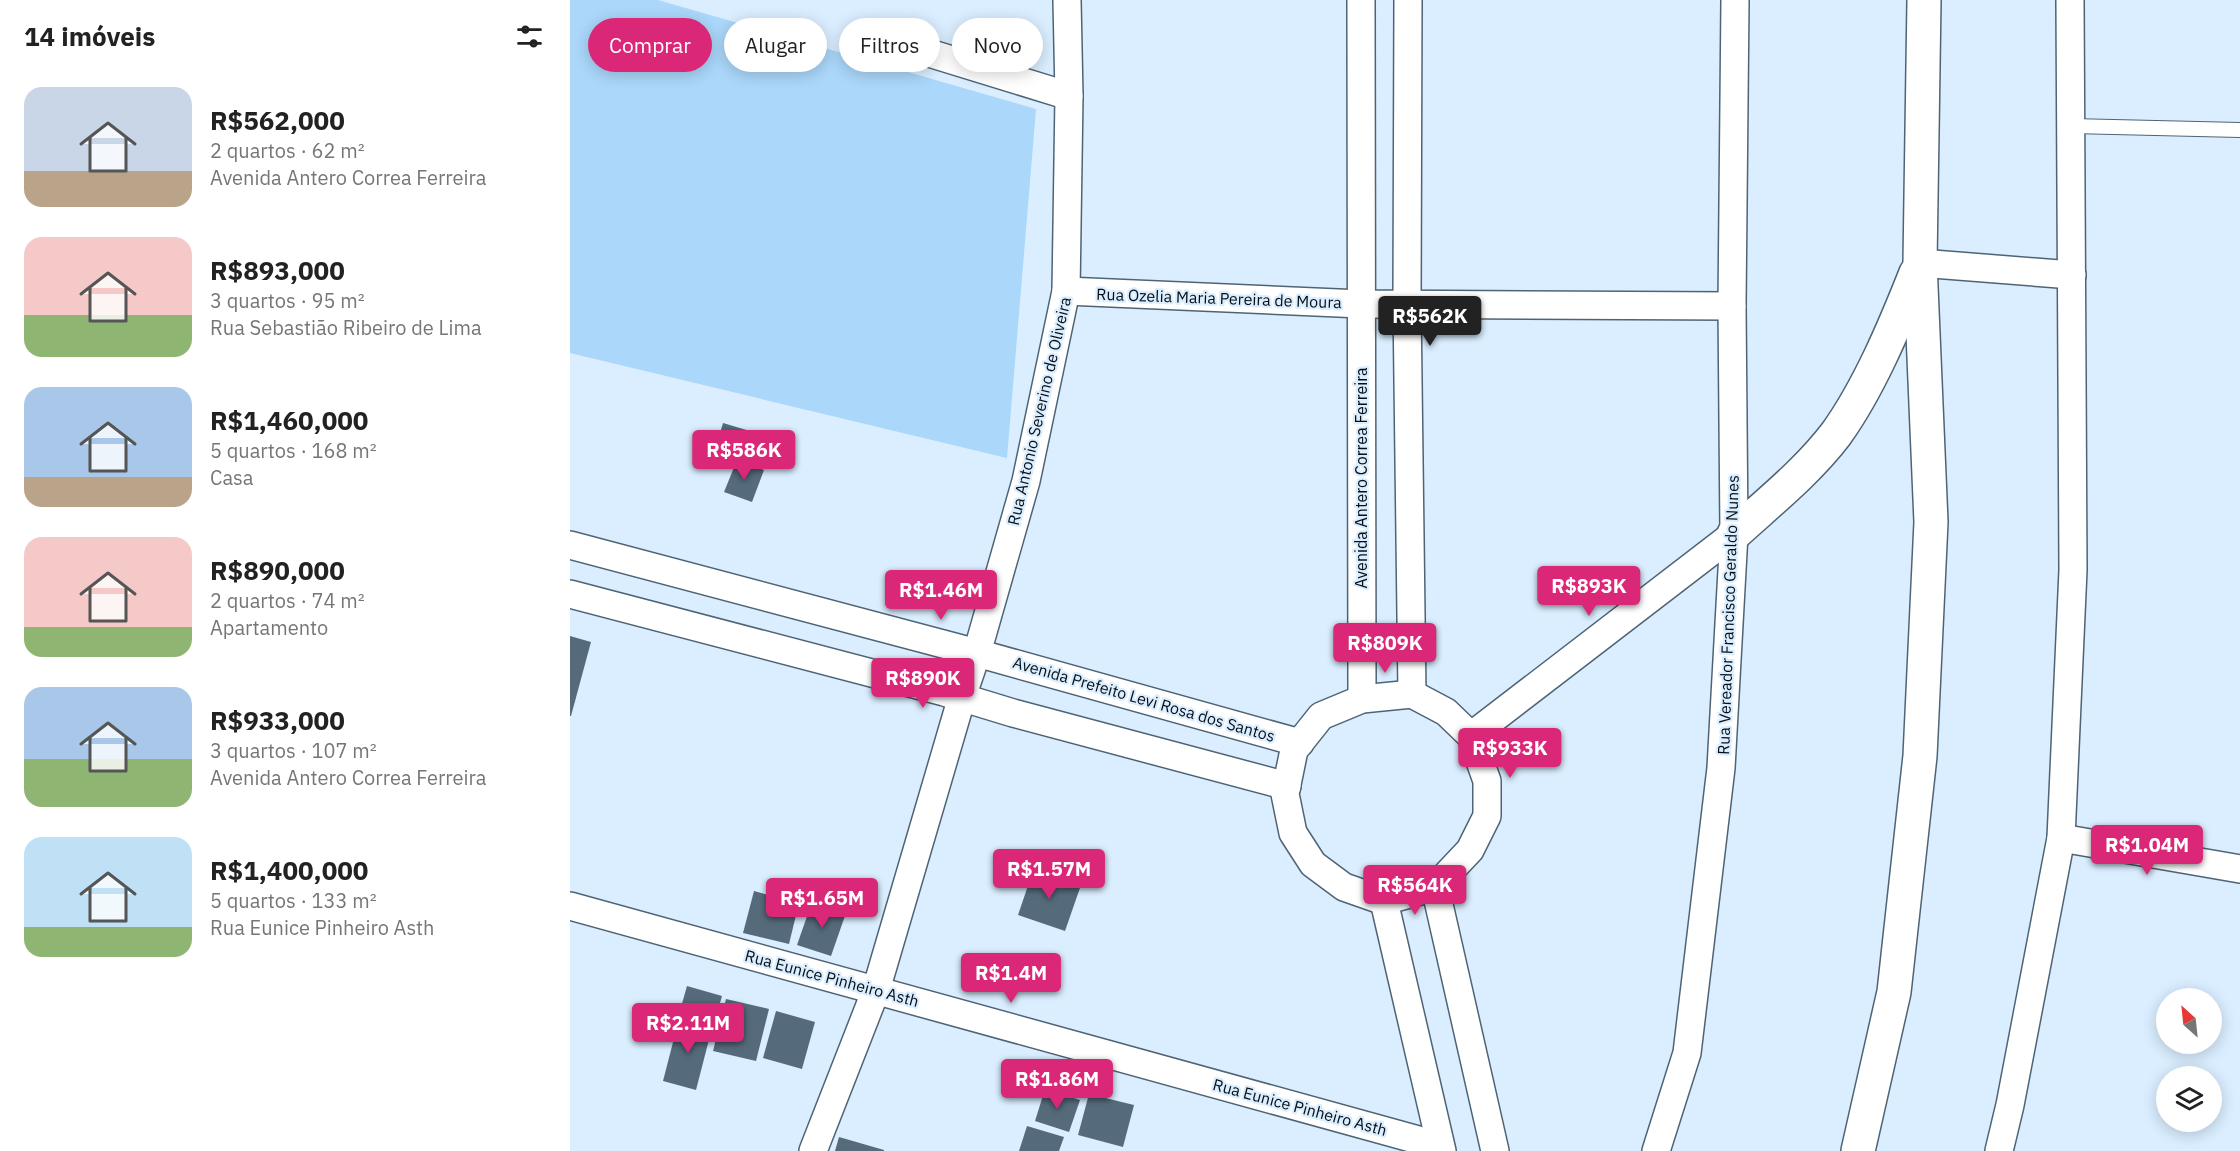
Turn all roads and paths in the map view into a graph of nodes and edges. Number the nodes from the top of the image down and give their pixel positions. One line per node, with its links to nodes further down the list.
1 (1067, 0): 8 (street, Rua Antonio Severino de Oliveira)
2 (1361, 0): 15 (street, Avenida Antero Correa Ferreira)
3 (1408, 0): 14 (street)
4 (1735, 0): 16 (street, Rua Vereador Francisco Geraldo Nunes)
5 (1924, 0): 11 (highway)
6 (2070, 0): 9 (street)
7 (940, 56): 8 (street)
8 (1069, 96): 13 (street, Rua Antonio Severino de Oliveira)
9 (2071, 126): 10 (lane); 12 (street)
10 (2240, 130)
11 (1920, 263): 12 (street); 17 (highway); 37 (highway)
12 (2072, 275): 27 (street)
13 (1066, 291): 15 (street, Rua Ozelia Maria Pereira de Moura); 20 (street, Rua Antonio Severino de Oliveira)
14 (1407, 303): 15 (street, Rua Ozelia Maria Pereira de Moura); 16 (street, Rua Ozelia Maria Pereira de Moura); 21 (street)
15 (1361, 304): 23 (street, Avenida Antero Correa Ferreira)
16 (1732, 306): 17 (street, Rua Vereador Francisco Geraldo Nunes)
17 (1734, 534): 24 (street); 36 (street, Rua Vereador Francisco Geraldo Nunes)
18 (570, 545): 20 (street, Avenida Prefeito Levi Rosa dos Santos)
19 (570, 594): 22 (street)
20 (977, 652): 22 (street, Rua Antonio Severino de Oliveira); 25 (street, Avenida Prefeito Levi Rosa dos Santos)
21 (1412, 694): 23 (street); 24 (street)
22 (962, 697): 26 (street); 32 (street, Rua Antonio Severino de Oliveira)
23 (1362, 699): 25 (street)
24 (1471, 735): 29 (street)
25 (1300, 743): 26 (street)
26 (1287, 786): 30 (street)
27 (2061, 838): 28 (street); 38 (street)
28 (2240, 869)
29 (1435, 887): 30 (street); 35 (street)
30 (1384, 901): 33 (street)
31 (570, 906): 32 (street, Rua Eunice Pinheiro Asth)
32 (876, 990): 33 (street, Rua Eunice Pinheiro Asth); 34 (street, Rua Antonio Severino de Oliveira)
33 (1441, 1149)
34 (813, 1151)
35 (1495, 1151)
36 (1656, 1151)
37 (1858, 1151)
38 (1999, 1151)

